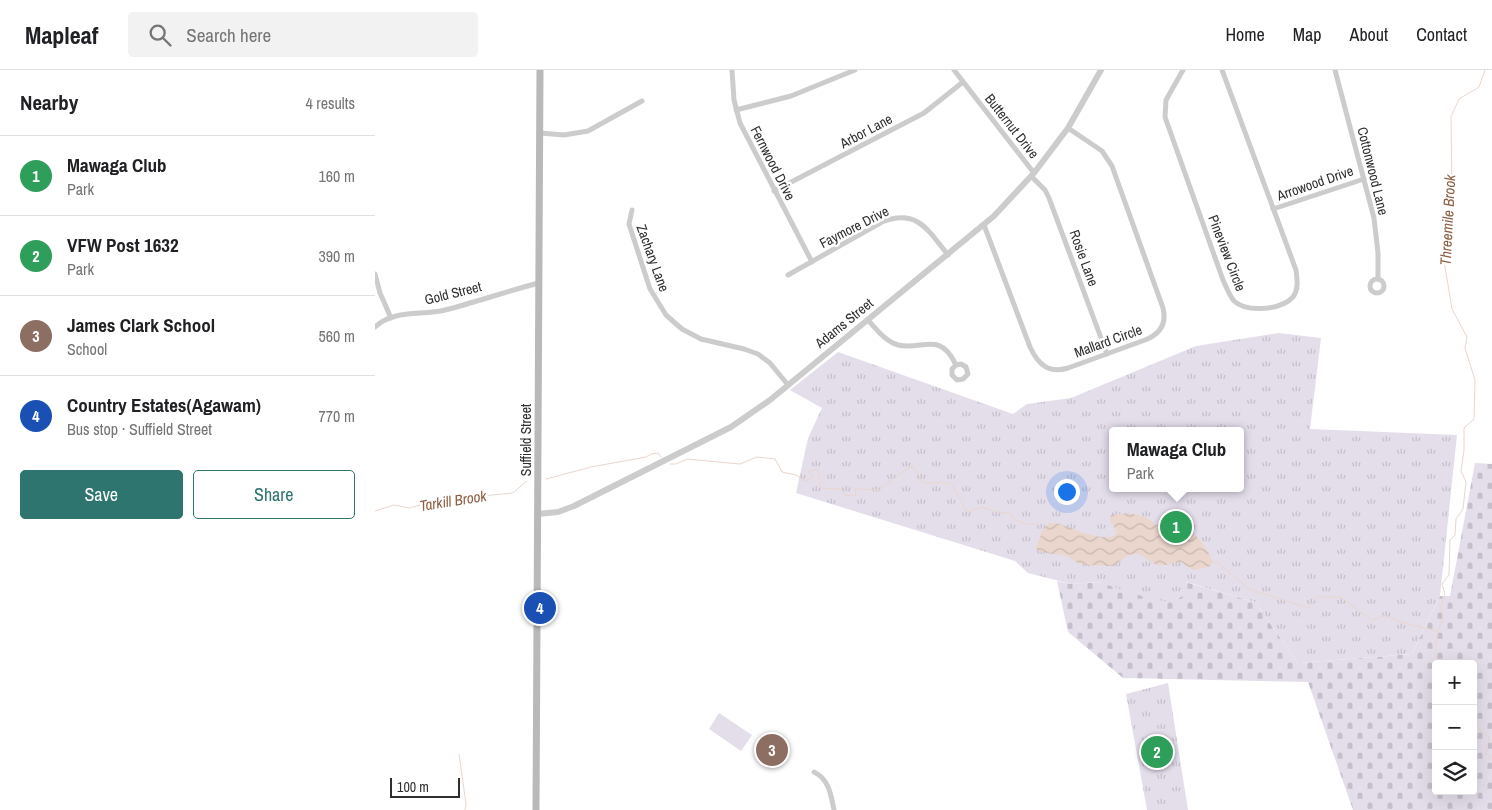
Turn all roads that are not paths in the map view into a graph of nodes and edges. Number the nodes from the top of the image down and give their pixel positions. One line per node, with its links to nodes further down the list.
1 (540, 70): 13 (main road, Suffield Street)
2 (732, 70): 11 (street, Fernwood Drive)
3 (855, 70): 11 (street)
4 (954, 70): 9 (street, Butternut Drive)
5 (1101, 70): 12 (street, Adams Street)
6 (1183, 70): 17 (street, Pineview Circle)
7 (1222, 70): 17 (street, Pineview Circle)
8 (1335, 70): 15 (street, Cottonwood Lane)
9 (963, 82): 14 (street, Butternut Drive); 16 (street, Arbor Lane)
10 (642, 101): 13 (street)
11 (736, 110): 16 (street, Fernwood Drive)
12 (1068, 128): 14 (street, Adams Street); 29 (street, Mallard Circle)
13 (540, 133): 25 (main road, Suffield Street)
14 (1032, 174): 19 (street, Adams Street); 29 (street, Rosie Lane)
15 (1364, 179): 17 (street, Arrowood Drive); 24 (street, Cottonwood Lane)
16 (774, 191): 21 (street, Fernwood Drive)
17 (1273, 209)
18 (632, 210): 31 (street, Zachary Lane)
19 (984, 225): 20 (street, Adams Street); 29 (street, Mallard Circle)
20 (948, 255): 21 (street, Faymore Drive); 27 (street, Adams Street)
21 (812, 262): 23 (street, Faymore Drive)
22 (375, 274): 26 (street)
23 (788, 275)
24 (1378, 279)
25 (539, 283): 26 (street, Gold Street); 32 (main road, Suffield Street)
26 (391, 318): 28 (street, Gold Street)
27 (868, 320): 30 (street); 31 (street, Adams Street)
28 (375, 327)
29 (1107, 354)
30 (956, 365)
31 (788, 385): 32 (street, Adams Street)
32 (538, 514): 34 (main road, Suffield Street)
33 (814, 772): 35 (street)
34 (536, 810)
35 (835, 810)

